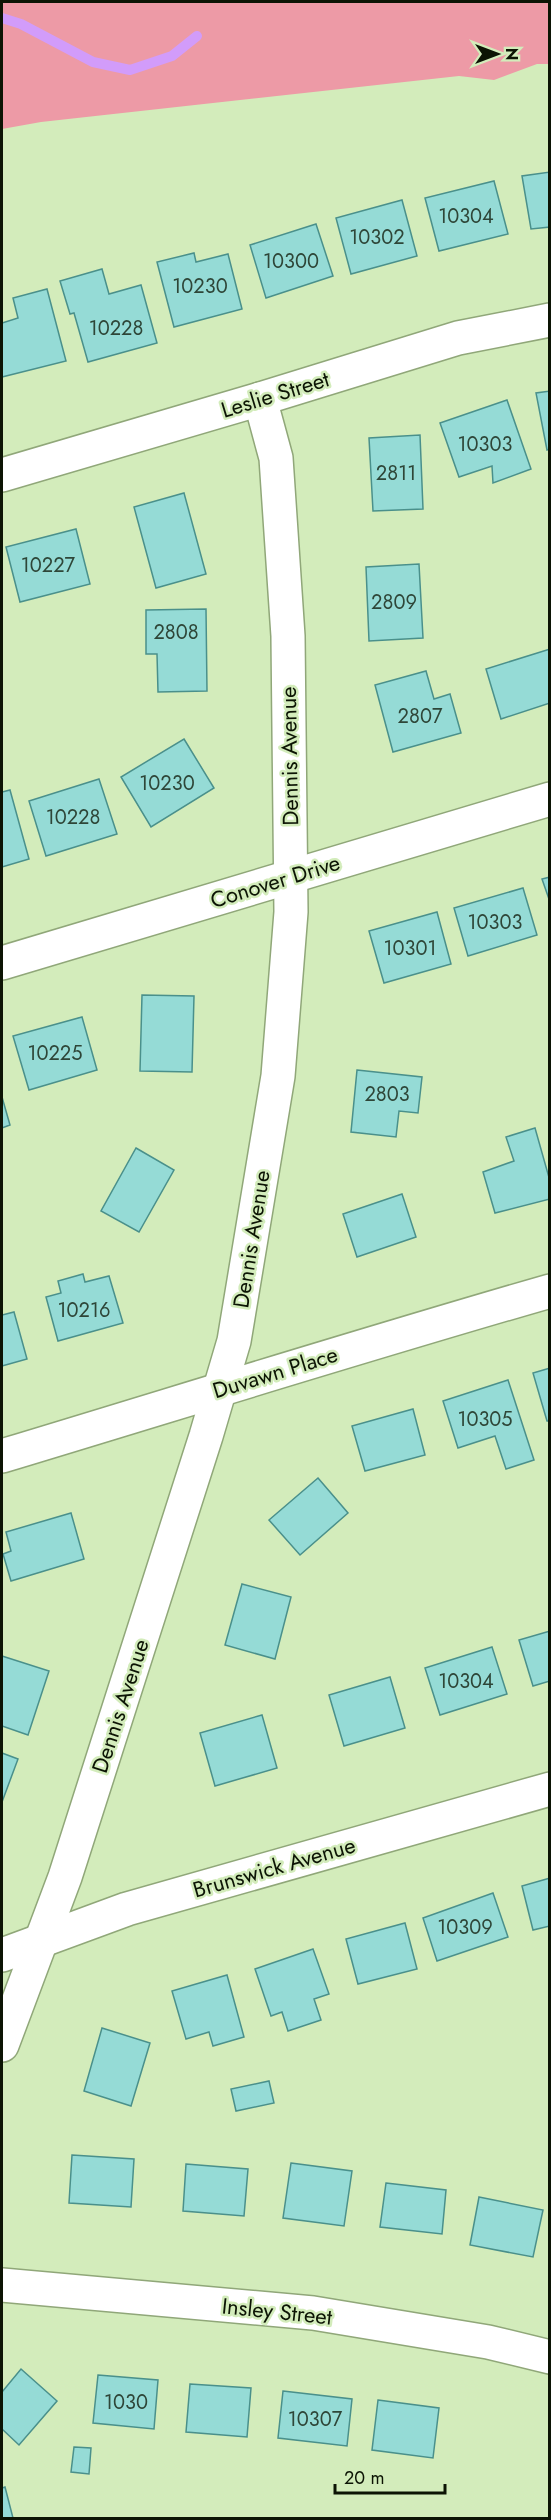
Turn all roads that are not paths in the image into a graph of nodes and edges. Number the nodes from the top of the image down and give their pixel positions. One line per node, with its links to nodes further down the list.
1 (549, 320): 2 (street, Leslie Street)
2 (260, 399): 3 (street, Leslie Street); 5 (street, Dennis Avenue)
3 (2, 475)
4 (549, 799): 5 (street, Conover Drive)
5 (290, 876): 6 (street, Conover Drive); 8 (street, Dennis Avenue)
6 (2, 963)
7 (549, 1291): 8 (street, Duvawn Place)
8 (219, 1390): 9 (street, Duvawn Place); 11 (street, Dennis Avenue)
9 (2, 1456)
10 (549, 1789): 11 (street, Brunswick Avenue)
11 (41, 1940): 12 (street, Brunswick Avenue); 13 (street, Dennis Avenue)
12 (2, 1955)
13 (2, 2044)
14 (2, 2285): 15 (street, Insley Street)
15 (549, 2357)

